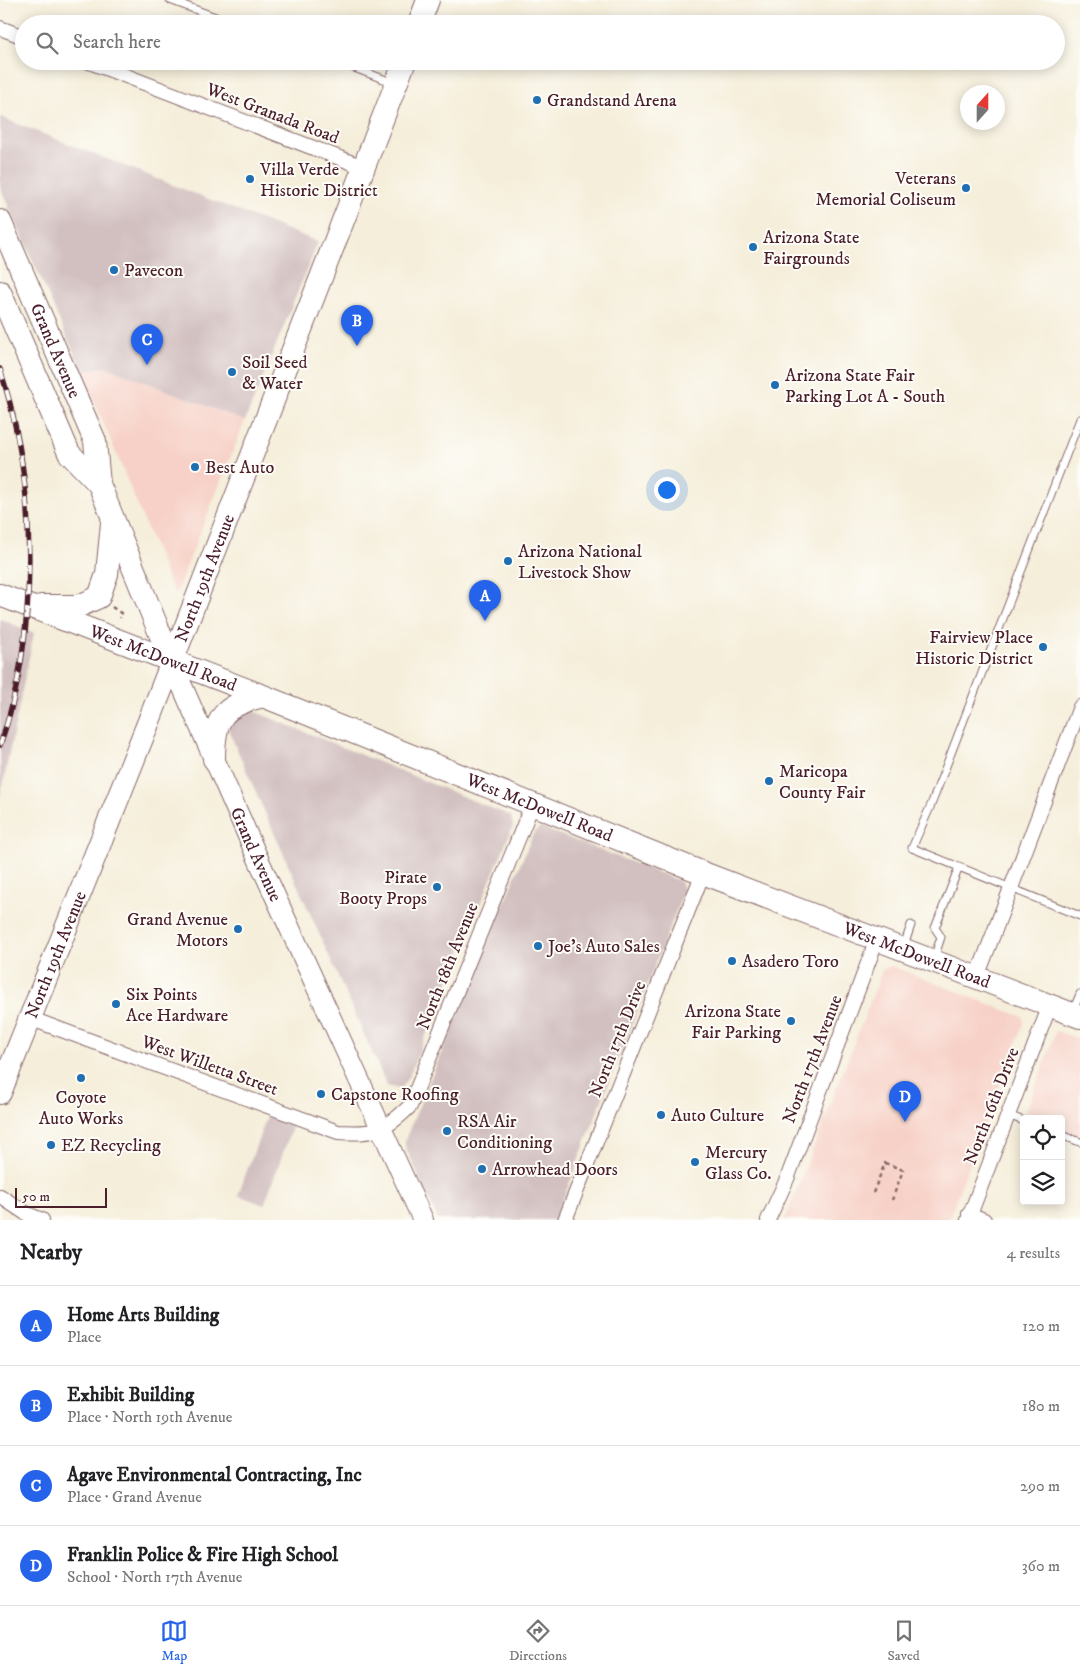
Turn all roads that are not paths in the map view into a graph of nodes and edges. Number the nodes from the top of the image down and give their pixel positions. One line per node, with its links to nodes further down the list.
1 (170, 0): 2 (lane)
2 (210, 15)
3 (0, 28): 4 (street)
4 (15, 34)
5 (110, 70): 9 (street, West Granada Road)
6 (359, 70): 8 (lane)
7 (401, 70): 8 (main road, North 19th Avenue)
8 (396, 84): 9 (main road, North 19th Avenue)
9 (363, 167): 17 (main road, North 19th Avenue)
10 (0, 220): 13 (main road, Grand Avenue)
11 (0, 292): 13 (main road, Grand Avenue)
12 (1080, 419): 22 (lane)
13 (99, 484): 14 (main road, Grand Avenue)
14 (112, 520): 16 (main road); 17 (main road, Grand Avenue)
15 (0, 594): 16 (main road, West McDowell Road)
16 (26, 605): 17 (main road, West McDowell Road)
17 (172, 663): 18 (main road, West McDowell Road); 20 (main road, Grand Avenue); 33 (main road, North 19th Avenue)
18 (263, 696): 20 (main road); 21 (main road, West McDowell Road)
19 (1080, 707): 24 (street)
20 (214, 759): 37 (main road, Grand Avenue)
21 (532, 805): 23 (main road, West McDowell Road); 37 (street, North 18th Avenue)
22 (959, 867): 24 (lane); 29 (lane)
23 (703, 873): 27 (main road, West McDowell Road); 44 (street, North 17th Drive)
24 (1010, 888): 25 (lane); 30 (street)
25 (1080, 916)
26 (911, 925): 28 (lane)
27 (877, 939): 28 (main road, West McDowell Road); 45 (street, North 17th Avenue)
28 (903, 949): 29 (main road, West McDowell Road)
29 (933, 960): 30 (main road, West McDowell Road)
30 (977, 977): 31 (main road, West McDowell Road)
31 (1050, 1005): 32 (main road, West McDowell Road); 35 (street, North 16th Drive)
32 (1077, 1008)
33 (29, 1018): 34 (main road, North 19th Avenue); 37 (street, West Willetta Street)
34 (0, 1093)
35 (1008, 1115): 36 (lane); 41 (street, North 16th Drive)
36 (1020, 1120)
37 (382, 1130): 43 (main road, Grand Avenue)
38 (1065, 1136): 39 (lane)
39 (1080, 1142)
40 (0, 1196): 42 (street)
41 (968, 1217): 46 (street)
42 (42, 1220)
43 (423, 1220)
44 (565, 1220)
45 (768, 1220)
46 (984, 1220)

